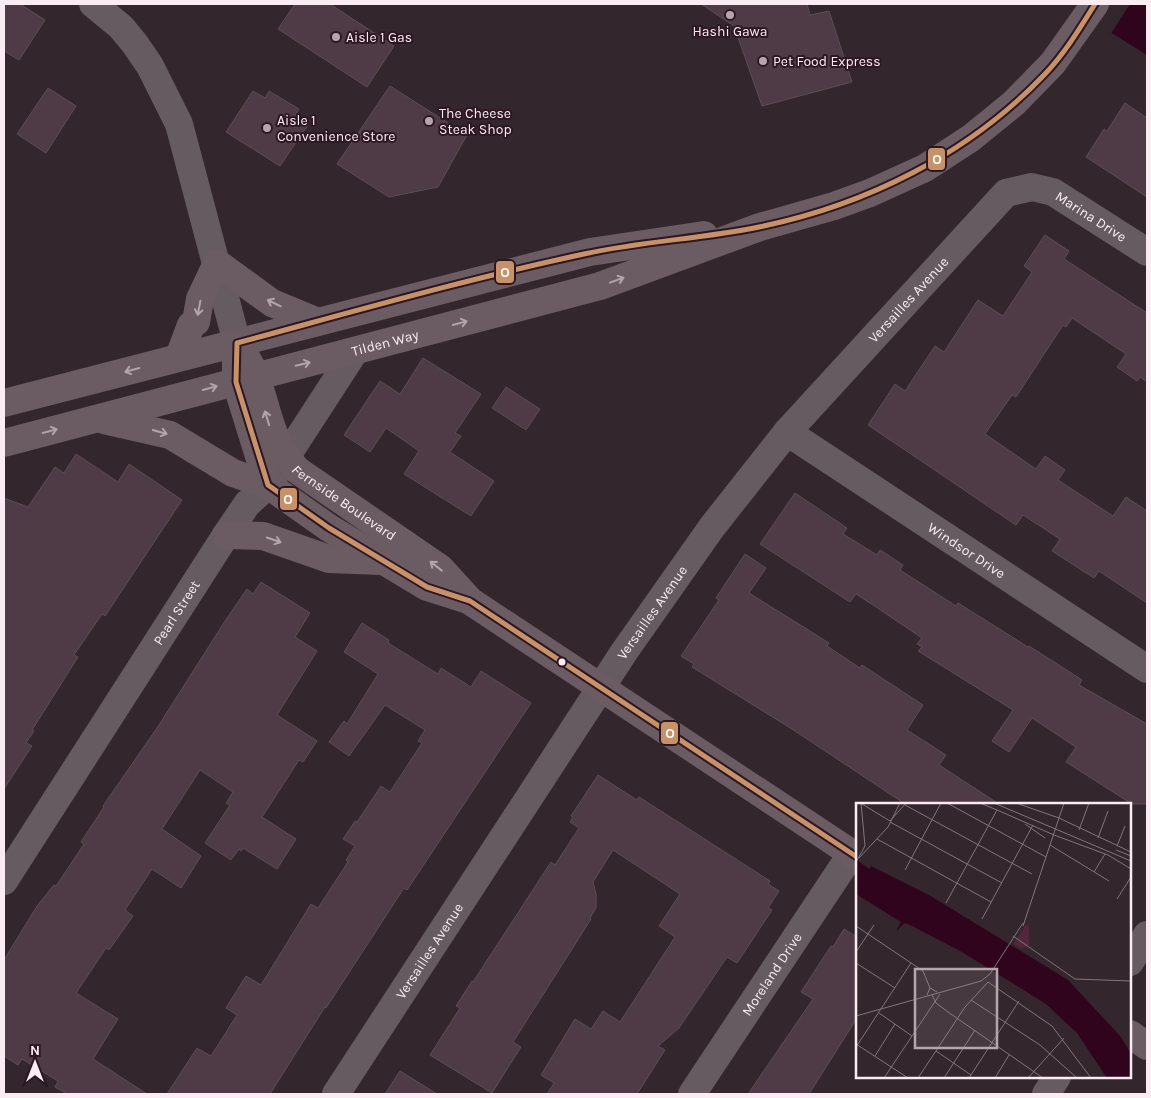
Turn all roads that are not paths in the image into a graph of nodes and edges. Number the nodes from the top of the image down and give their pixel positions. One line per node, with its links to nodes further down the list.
1 (93, 4): 6 (street)
2 (1095, 4): 4 (main road, Tilden Way)
3 (1032, 187): 5 (street, Marina Drive); 14 (street, Versailles Avenue)
4 (760, 227): 7 (main road, Tilden Way); 9 (main road, Tilden Way, one-way to 4)
5 (1147, 252)
6 (217, 263): 7 (main road, one-way to 6); 8 (street); 10 (main road, one-way to 10)
7 (318, 322): 8 (main road, Tilden Way)
8 (236, 342): 10 (main road, Tilden Way); 11 (main road)
9 (355, 351): 11 (main road, Tilden Way, one-way to 9); 16 (street, Pearl Street)
10 (179, 357): 12 (main road, Tilden Way, one-way to 12)
11 (246, 379): 13 (main road, Tilden Way, one-way to 11); 16 (main road, Fernside Boulevard, one-way to 11); 17 (main road)
12 (4, 403)
13 (96, 419): 15 (main road, Tilden Way, one-way to 13); 17 (main road, Fernside Boulevard, one-way to 17)
14 (786, 432): 21 (street, Windsor Drive); 22 (street, Versailles Avenue)
15 (4, 443)
16 (286, 457): 17 (street, Pearl Street); 20 (main road, Fernside Boulevard, one-way to 16)
17 (268, 485): 18 (street, Pearl Street); 19 (main road, Fernside Boulevard)
18 (226, 535): 19 (main road, one-way to 19); 24 (street, Pearl Street)
19 (383, 562): 20 (main road, Fernside Boulevard)
20 (470, 601): 22 (main road, Fernside Boulevard)
21 (1147, 669)
22 (600, 688): 23 (main road, Fernside Boulevard); 30 (street, Versailles Avenue)
23 (855, 855): 31 (street, Moreland Drive)
24 (4, 881)
25 (1147, 935): 26 (street)
26 (1131, 960)
27 (1131, 1035): 28 (main road)
28 (1147, 1046)
29 (1057, 1078): 32 (street)
30 (336, 1094)
31 (692, 1094)
32 (1046, 1094)

